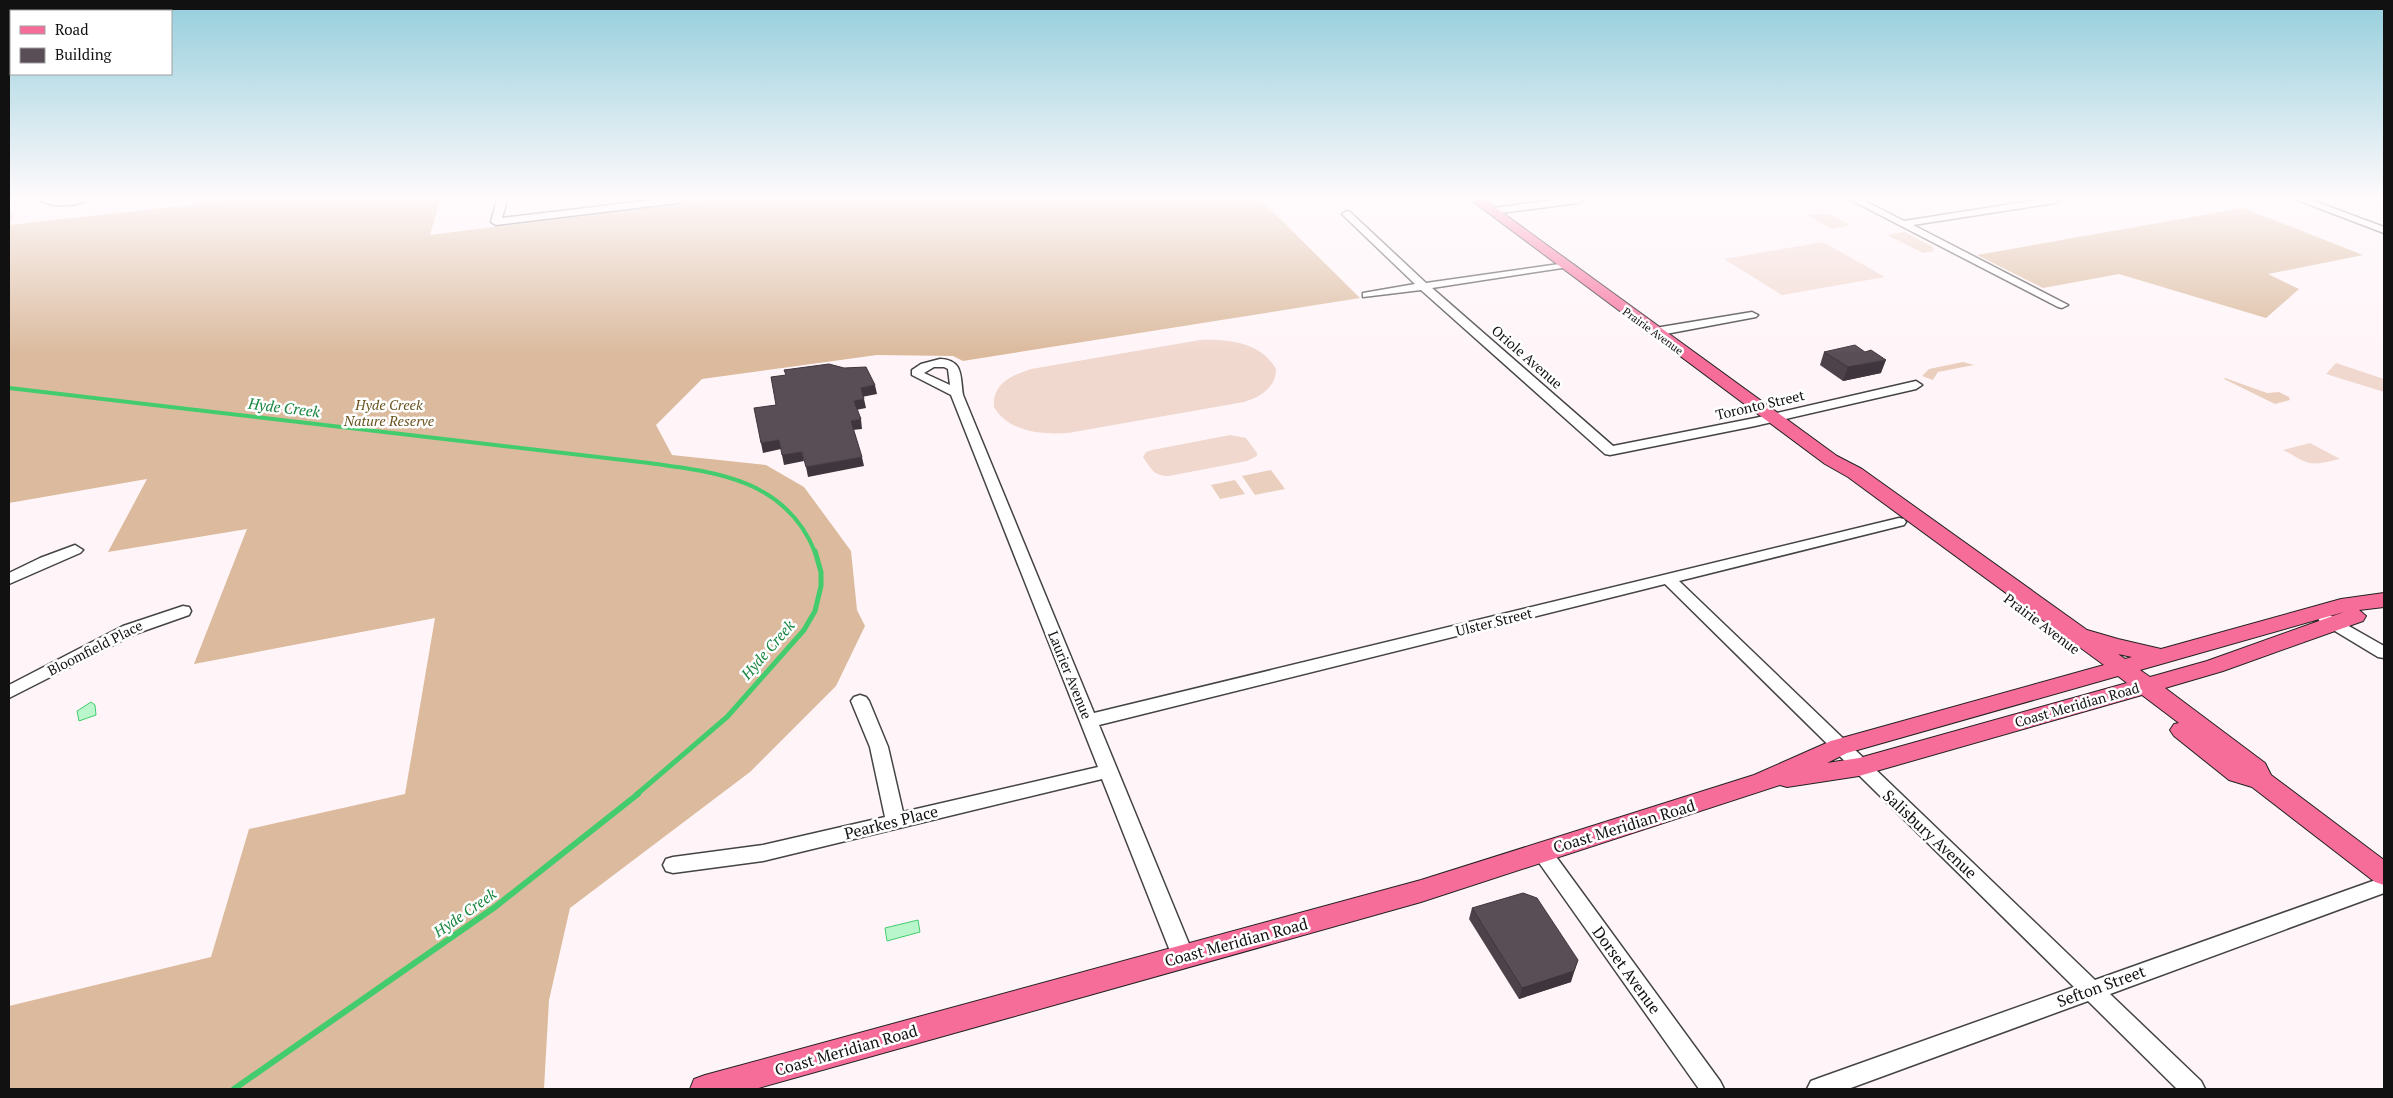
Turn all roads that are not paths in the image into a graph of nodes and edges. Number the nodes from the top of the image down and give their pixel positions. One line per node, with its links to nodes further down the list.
1 (1386, 251): 5 (street, Oriole Avenue)
2 (1544, 251): 4 (main road, Prairie Avenue)
3 (1955, 251): 7 (street)
4 (1562, 265): 5 (street); 9 (main road, Prairie Avenue)
5 (1423, 286): 6 (street); 13 (street, Oriole Avenue)
6 (1367, 295)
7 (2062, 306)
8 (1752, 315): 9 (street)
9 (1655, 332): 12 (main road, Prairie Avenue)
10 (1916, 385): 12 (street, Toronto Street)
11 (956, 393): 29 (street, Laurier Avenue)
12 (1772, 418): 13 (street, Toronto Street); 14 (main road, Prairie Avenue)
13 (1610, 451)
14 (1831, 460): 15 (main road, Prairie Avenue); 22 (main road, Prairie Avenue)
15 (1899, 522): 18 (street, Ulster Street); 25 (main road, Prairie Avenue)
16 (75, 550): 17 (street)
17 (9, 579)
18 (1668, 579): 29 (street, Ulster Street); 30 (street, Salisbury Avenue)
19 (2384, 601): 21 (main road, Coast Meridian Road)
20 (183, 610): 27 (street, Bloomfield Place)
21 (2326, 618): 23 (street); 24 (main road, Coast Meridian Road); 26 (main road, Coast Meridian Road)
22 (2075, 632): 24 (main road); 25 (main road, Prairie Avenue)
23 (2384, 653)
24 (2161, 656): 25 (main road, Coast Meridian Road)
25 (2114, 670): 26 (main road, Prairie Avenue); 30 (main road, Coast Meridian Road)
26 (2137, 688): 31 (main road, Coast Meridian Road); 37 (main road, Prairie Avenue)
27 (9, 692)
28 (860, 701): 34 (street)
29 (1088, 721): 32 (street, Laurier Avenue)
30 (1838, 747): 31 (street, Salisbury Avenue); 33 (main road, Coast Meridian Road)
31 (1859, 767): 33 (main road, Coast Meridian Road); 40 (street, Salisbury Avenue)
32 (1108, 771): 34 (street, Pearkes Place); 39 (street, Laurier Avenue)
33 (1763, 782): 35 (main road, Coast Meridian Road)
34 (896, 821): 36 (street, Pearkes Place)
35 (1542, 852): 39 (main road, Coast Meridian Road); 42 (street, Dorset Avenue)
36 (673, 864)
37 (2384, 874)
38 (2384, 885): 40 (street, Sefton Street)
39 (1182, 956): 41 (main road, Coast Meridian Road)
40 (2092, 989): 43 (street, Sefton Street); 44 (street, Salisbury Avenue)
41 (705, 1089)
42 (1712, 1089)
43 (1819, 1089)
44 (2192, 1089)

